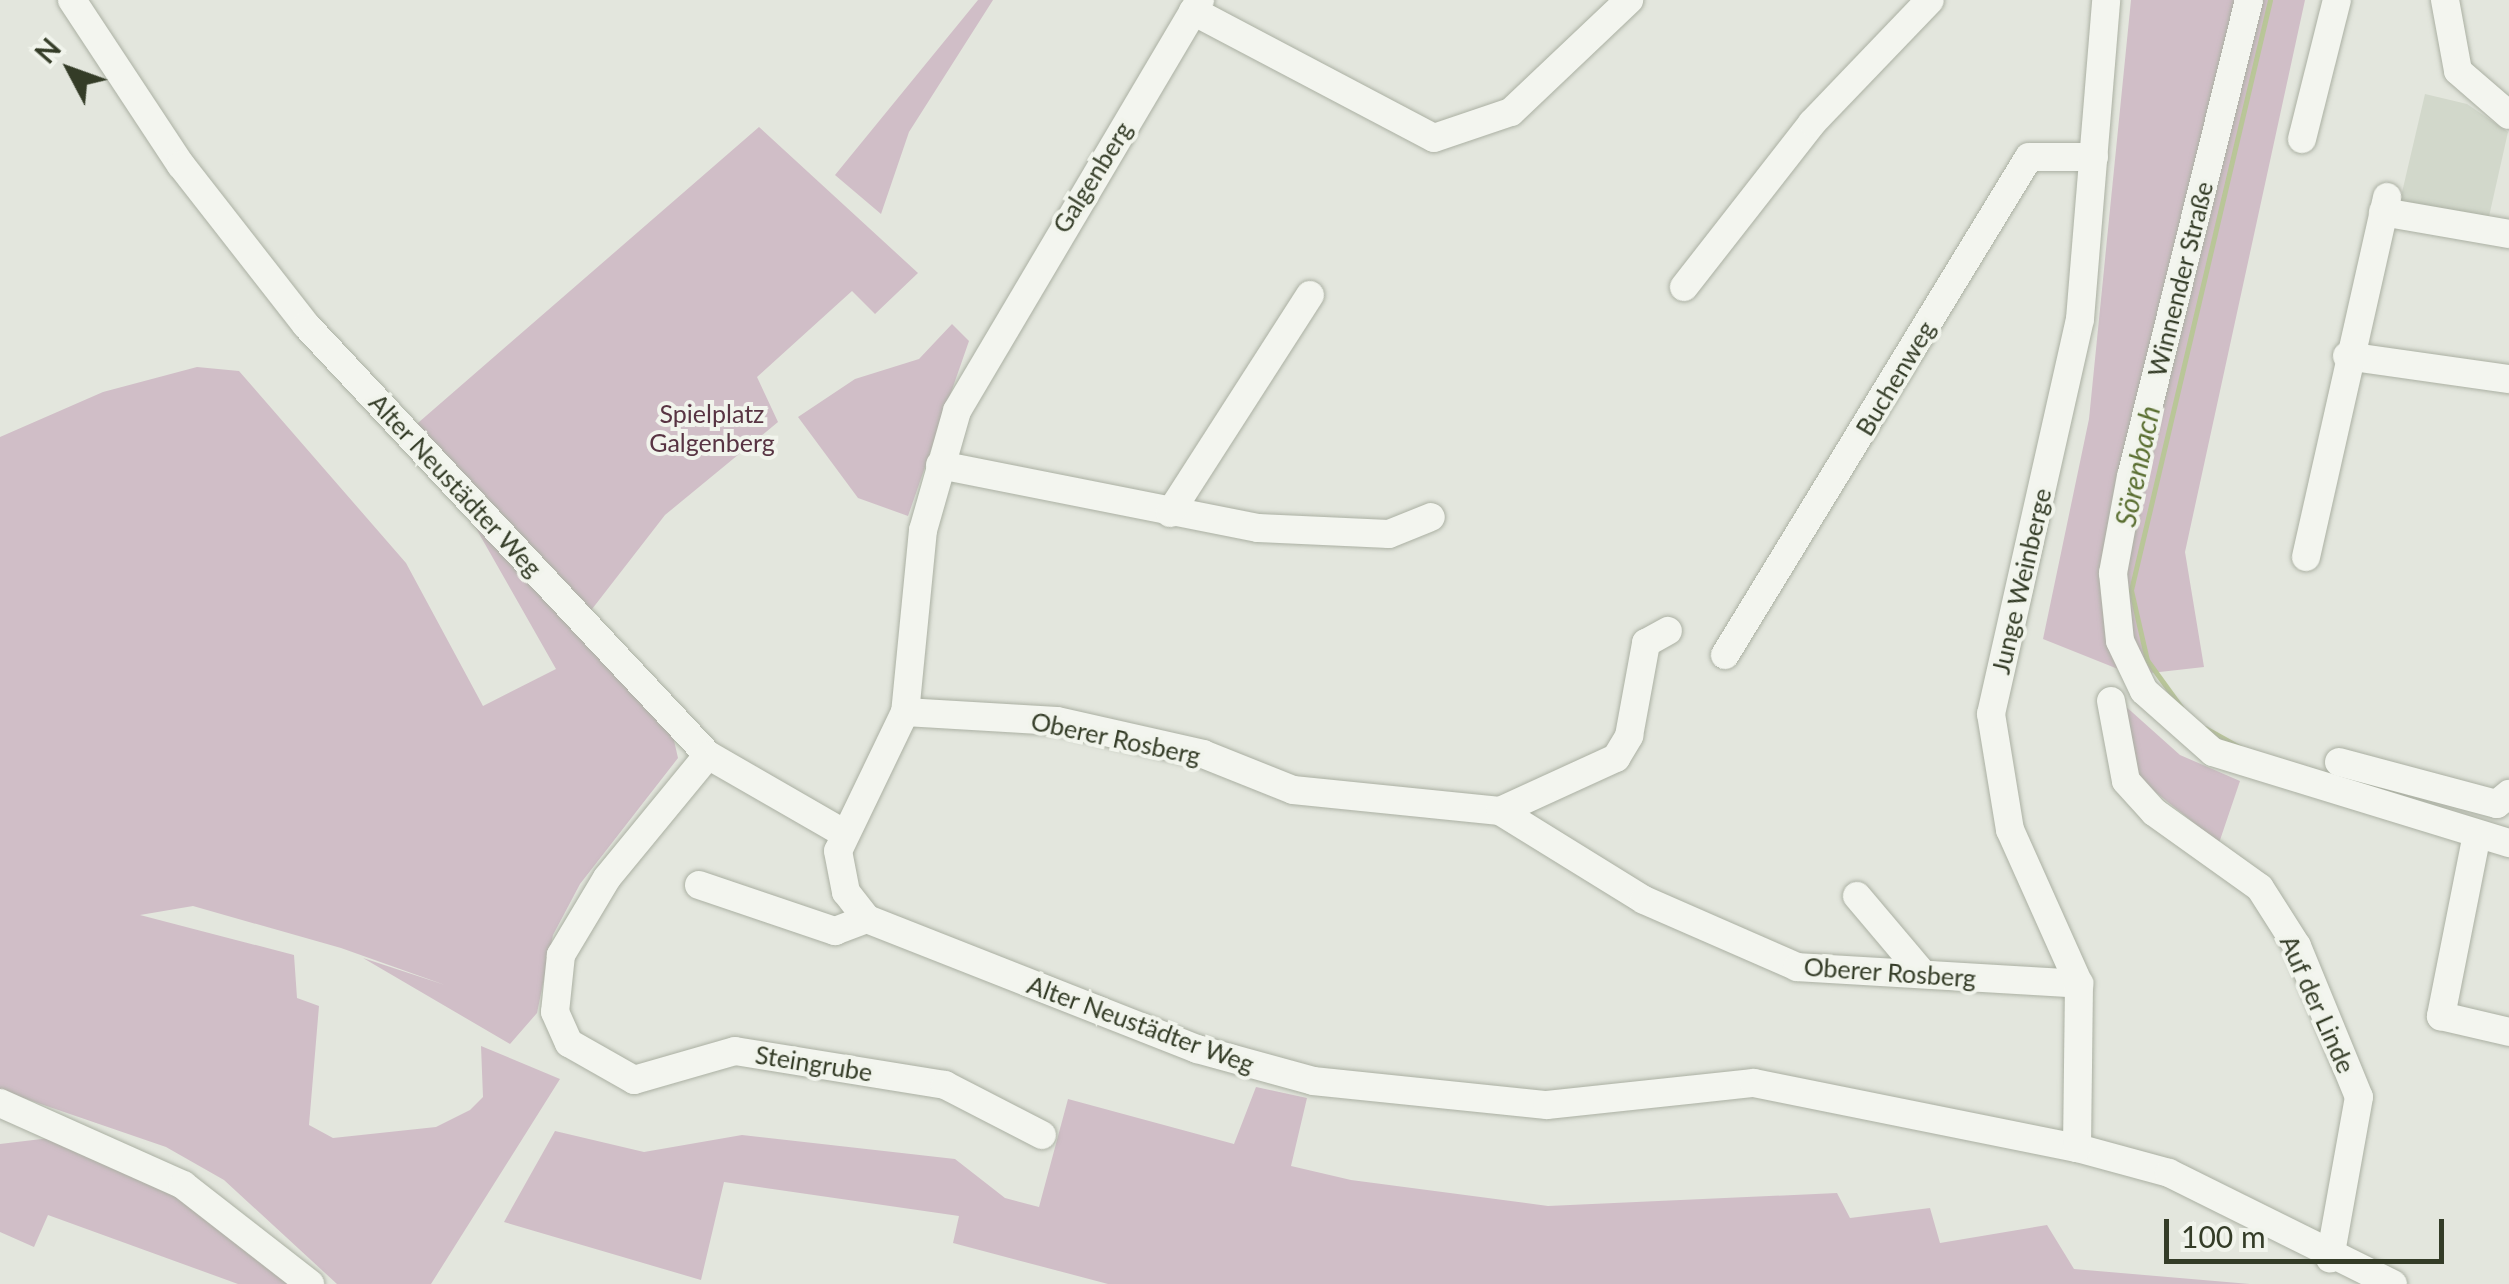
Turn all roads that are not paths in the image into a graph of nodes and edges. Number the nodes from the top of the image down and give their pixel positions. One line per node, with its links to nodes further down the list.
1 (72, 0): 25 (street, Alter Neustädter Weg)
2 (1629, 0): 8 (street, Galgenberg)
3 (1930, 0): 13 (street)
4 (2106, 0): 11 (street, Junge Weinberge)
5 (2250, 0): 30 (street, Winnender Straße)
6 (2337, 0): 10 (street)
7 (2445, 0): 9 (street)
8 (1197, 6): 17 (street, Galgenberg)
9 (2509, 115)
10 (2302, 139)
11 (2094, 156): 22 (street, Buchenweg); 36 (street, Junge Weinberge)
12 (2509, 234): 15 (street)
13 (1684, 286)
14 (1310, 294): 18 (street)
15 (2347, 356): 16 (street); 20 (street)
16 (2509, 379)
17 (940, 465): 18 (street); 24 (street, Galgenberg)
18 (1170, 513): 19 (street)
19 (1431, 517)
20 (2306, 557)
21 (1668, 631): 28 (street)
22 (1725, 655)
23 (2111, 702): 41 (street, Auf der Linde)
24 (905, 712): 28 (street, Oberer Rosberg); 29 (street, Galgenberg)
25 (708, 755): 29 (street, Alter Neustädter Weg); 39 (street, Steingrube)
26 (2339, 762): 27 (street)
27 (2509, 794)
28 (1500, 811): 35 (street, Oberer Rosberg)
29 (842, 832): 34 (street, Alter Neustädter Weg)
30 (2477, 834): 31 (street, Winnender Straße); 37 (street)
31 (2509, 843)
32 (700, 885): 34 (street)
33 (1857, 896): 35 (street)
34 (868, 918): 40 (street, Alter Neustädter Weg)
35 (1922, 973): 36 (street, Oberer Rosberg)
36 (2080, 984): 40 (street, Junge Weinberge)
37 (2509, 1032)
38 (0, 1104): 42 (street)
39 (1042, 1135)
40 (2077, 1148): 41 (street, Alter Neustädter Weg)
41 (2330, 1258): 43 (street, Alter Neustädter Weg)
42 (310, 1284)
43 (2393, 1284)

